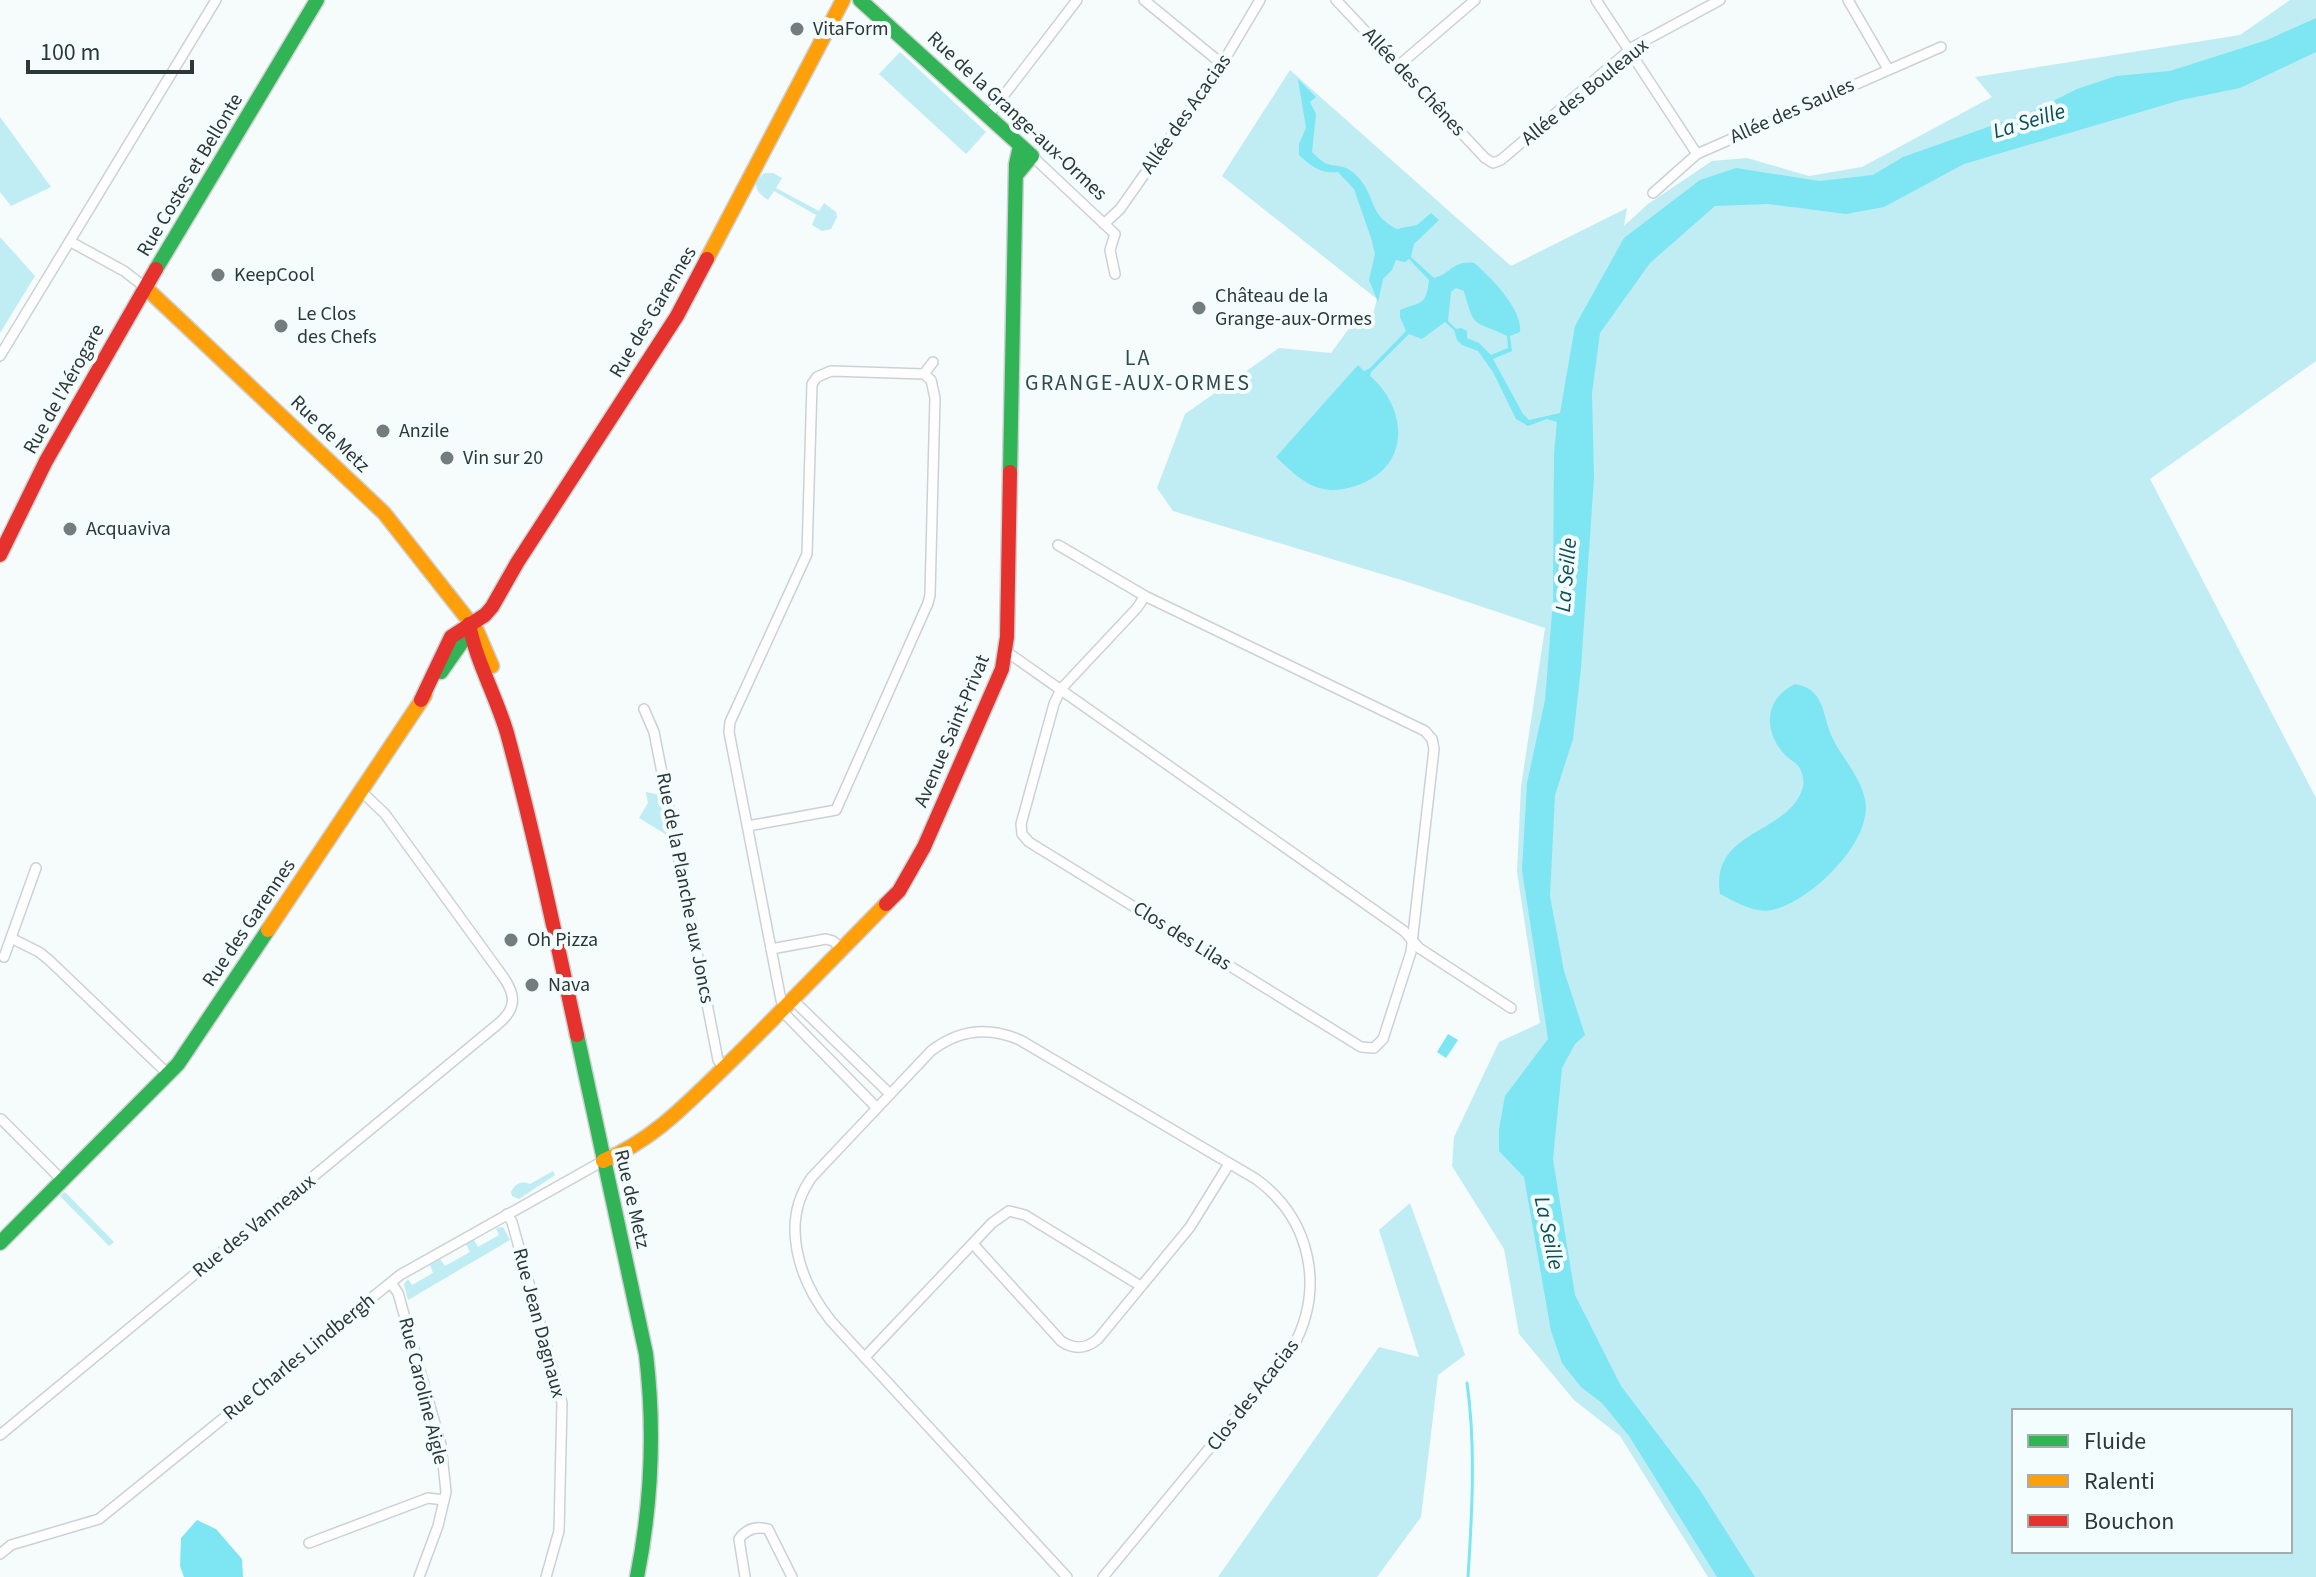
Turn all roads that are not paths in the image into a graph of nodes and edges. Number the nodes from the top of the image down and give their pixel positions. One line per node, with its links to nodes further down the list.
1 (216, 0): 26 (street)
2 (317, 0): 28 (street, Rue Costes et Bellonte)
3 (843, 0): 35 (street, Rue des Garennes)
4 (860, 0): 18 (street, Rue de la Grange-aux-Ormes)
5 (1077, 0): 18 (street)
6 (1144, 0): 15 (street)
7 (1260, 0): 15 (street, Allée des Acacias)
8 (1336, 0): 16 (street, Allée des Chênes)
9 (1475, 0): 16 (street)
10 (1596, 0): 14 (street)
11 (1720, 0): 14 (street, Allée des Bouleaux)
12 (1848, 0): 17 (street)
13 (1941, 47): 17 (street, Allée des Saules)
14 (1630, 51): 20 (street); 22 (street, Allée des Bouleaux)
15 (1222, 64): 25 (street, Allée des Acacias)
16 (1398, 66): 22 (street, Allée des Chênes)
17 (1888, 69): 20 (street, Allée des Saules)
18 (988, 116): 19 (street, Rue de la Grange-aux-Ormes)
19 (1020, 146): 21 (street, Rue de la Grange-aux-Ormes); 23 (street, Avenue Saint-Privat)
20 (1697, 154): 24 (street, Allée des Saules)
21 (1032, 156): 23 (street); 25 (street, Rue de la Grange-aux-Ormes)
22 (1493, 163)
23 (1017, 174): 36 (street, Avenue Saint-Privat)
24 (1653, 193)
25 (1104, 224): 27 (street, Rue de la Grange-aux-Ormes)
26 (71, 242): 28 (street); 29 (street)
27 (1115, 274)
28 (146, 288): 33 (street, Rue de l'Aérogare); 35 (street, Rue de Metz)
29 (0, 356)
30 (933, 362): 31 (street)
31 (924, 374): 40 (street); 40 (street)
32 (1058, 545): 34 (street, Clos des Lilas)
33 (0, 555)
34 (1145, 596): 37 (street, Clos des Lilas); 43 (street, Clos des Lilas)
35 (469, 624): 39 (street, Rue des Garennes); 54 (street, Rue de Metz)
36 (1007, 652): 37 (street); 45 (street, Avenue Saint-Privat)
37 (1061, 689): 43 (street); 43 (street, Clos des Lilas)
38 (644, 709): 49 (street, Rue de la Planche aux Joncs)
39 (362, 792): 50 (street, Rue des Garennes); 63 (street, Rue des Vanneaux)
40 (748, 826): 44 (street)
41 (36, 868): 42 (street)
42 (11, 938): 46 (street); 50 (street)
43 (1412, 939): 48 (street)
44 (771, 949): 45 (street); 47 (street)
45 (842, 949): 47 (street, Avenue Saint-Privat)
46 (4, 957)
47 (787, 1006): 49 (street, Avenue Saint-Privat); 51 (street); 52 (street)
48 (1511, 1008)
49 (724, 1068): 54 (street, Avenue Saint-Privat)
50 (169, 1075): 56 (street, Rue des Garennes)
51 (890, 1094): 52 (street, Clos des Acacias); 55 (street, Clos des Acacias)
52 (877, 1108): 62 (street, Clos des Acacias)
53 (1, 1119): 56 (street)
54 (603, 1161): 57 (street, Rue Charles Lindbergh); 69 (street, Rue de Metz)
55 (1229, 1164): 61 (street); 73 (street, Clos des Acacias)
56 (63, 1181): 58 (street, Rue des Garennes)
57 (507, 1214): 60 (street, Rue Charles Lindbergh); 68 (street, Rue Jean Dagnaux)
58 (0, 1243)
59 (973, 1244): 61 (street); 61 (street); 62 (street)
60 (391, 1283): 64 (street, Rue Caroline Aigle); 66 (street, Rue Charles Lindbergh)
61 (1139, 1285)
62 (865, 1357): 72 (street, Clos des Acacias)
63 (0, 1435)
64 (444, 1500): 65 (street); 67 (street, Rue Caroline Aigle)
65 (309, 1543)
66 (0, 1554)
67 (419, 1577)
68 (546, 1577)
69 (637, 1577)
70 (745, 1577): 71 (street)
71 (792, 1577)
72 (1067, 1577)
73 (1103, 1577)

